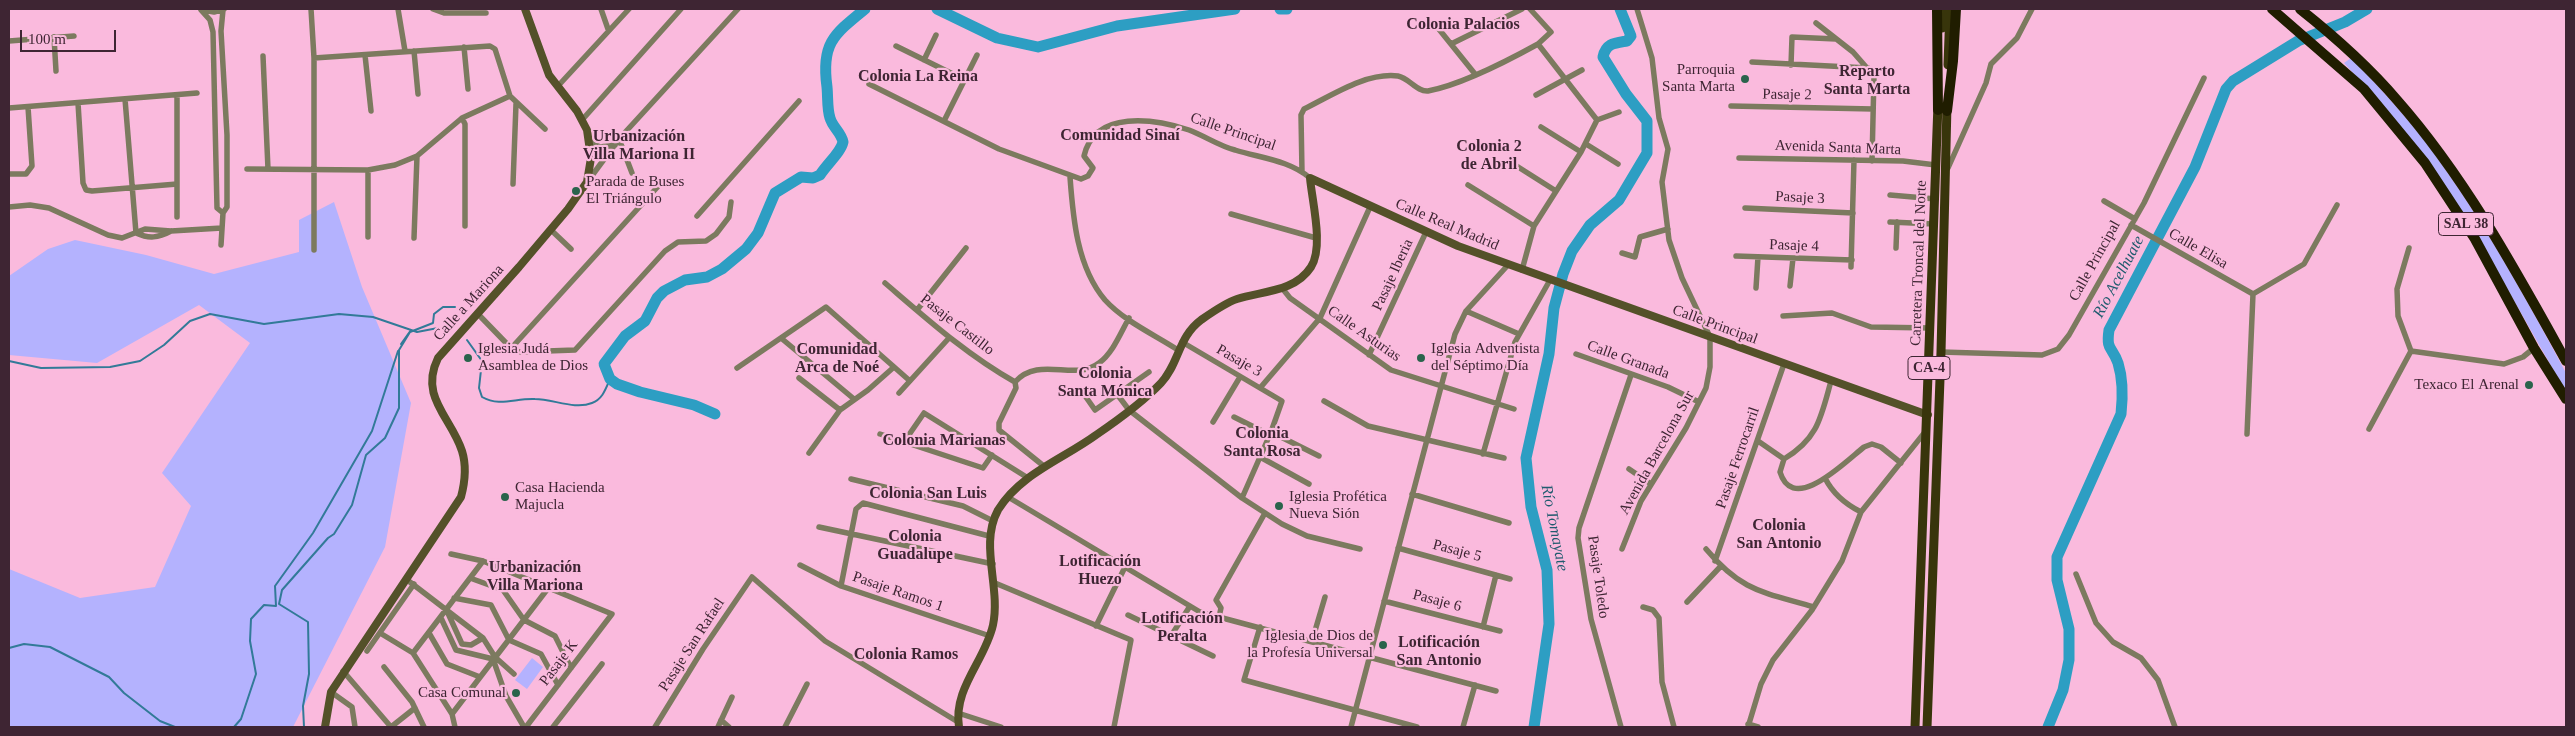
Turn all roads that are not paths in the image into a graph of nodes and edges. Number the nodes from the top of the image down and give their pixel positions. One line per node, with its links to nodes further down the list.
1 (200, 9): 2 (street); 112 (street)
2 (224, 9): 112 (street)
3 (311, 9): 39 (street)
4 (398, 9): 34 (street)
5 (432, 9): 21 (street)
6 (525, 9): 51 (street, Calle a Mariona)
7 (601, 9): 24 (street)
8 (629, 9): 24 (street)
9 (680, 9): 70 (street)
10 (738, 9): 75 (street)
11 (1522, 9): 30 (street)
12 (1530, 9): 31 (street)
13 (1637, 9): 123 (street)
14 (1936, 9): 67 (highway)
15 (1942, 9): 67 (main road, Carretera Troncal del Norte / CA-4)
16 (1950, 9): 67 (main road, Carretera Troncal del Norte / CA-4)
17 (1956, 9): 67 (highway)
18 (2032, 9): 95 (street)
19 (2272, 9): 164 (highway, SAL 38)
20 (2301, 10): 170 (highway, SAL 38)
21 (486, 13)
22 (1816, 23): 28 (street)
23 (1438, 28): 30 (street)
24 (608, 29): 51 (street)
25 (936, 35): 40 (street)
26 (74, 36): 27 (street)
27 (54, 37): 29 (street); 45 (street)
28 (1836, 38): 42 (street); 43 (street)
29 (9, 41)
30 (1451, 44): 46 (street)
31 (1538, 44): 46 (street); 47 (street)
32 (896, 46): 40 (street)
33 (464, 47): 35 (street); 52 (street); 57 (street)
34 (405, 51): 35 (street); 36 (street)
35 (414, 51): 54 (street)
36 (365, 55): 39 (street); 66 (street)
37 (977, 55): 49 (street)
38 (263, 56): 88 (street)
39 (314, 58): 89 (street)
40 (924, 60): 49 (street)
41 (1752, 62): 42 (street)
42 (1791, 65): 43 (street)
43 (1868, 68): 65 (street)
44 (1582, 70): 47 (street)
45 (56, 71)
46 (1475, 74): 91 (street)
47 (1565, 78): 56 (street); 71 (street)
48 (2204, 78): 117 (street, Calle Principal)
49 (965, 80): 72 (street)
50 (869, 84): 72 (street)
51 (558, 86): 70 (street, Calle a Mariona)
52 (468, 88)
53 (197, 93): 55 (street)
54 (418, 94)
55 (177, 95): 58 (street); 99 (street)
56 (1536, 95)
57 (510, 96): 61 (street); 69 (street)
58 (125, 99): 60 (street); 102 (street)
59 (799, 101): 115 (street)
60 (78, 103): 63 (street); 102 (street)
61 (516, 104): 74 (street); 100 (street)
62 (1731, 106): 65 (street, Pasaje 2)
63 (28, 107): 64 (street); 93 (street)
64 (9, 108)
65 (1873, 109): 83 (street)
66 (371, 111)
67 (1942, 111): 86 (main road, Carretera Troncal del Norte / CA-4); 95 (main road, Carretera Troncal del Norte / CA-4)
68 (1619, 112): 71 (street)
69 (462, 118): 80 (street); 120 (street)
70 (582, 120): 76 (street, Calle a Mariona)
71 (1597, 120): 77 (street)
72 (944, 121): 94 (street)
73 (1541, 127): 79 (street)
74 (545, 129)
75 (619, 139): 78 (street); 92 (street)
76 (590, 141): 78 (street); 97 (street, Calle a Mariona)
77 (1586, 144): 79 (street); 84 (street)
78 (615, 145): 97 (street)
79 (1581, 152): 103 (street)
80 (417, 156): 90 (street); 128 (street)
81 (1739, 158): 82 (street, Avenida Santa Marta)
82 (1854, 160): 83 (street, Avenida Santa Marta); 113 (street)
83 (1872, 161): 86 (street, Avenida Santa Marta)
84 (1618, 164)
85 (1515, 165): 103 (street)
86 (1936, 165): 105 (main road, Carretera Troncal del Norte / CA-4)
87 (247, 169): 88 (street)
88 (268, 169): 89 (street)
89 (315, 170): 90 (street); 135 (street)
90 (368, 170): 127 (street)
91 (1302, 172): 94 (street, Calle Principal); 96 (street, Calle Principal)
92 (632, 173)
93 (9, 174)
94 (1070, 176): 155 (street)
95 (1944, 176): 167 (main road, Carretera Troncal del Norte / CA-4)
96 (1310, 178): 110 (street, Calle Real Madrid); 129 (street)
97 (587, 182): 124 (street, Calle a Mariona)
98 (662, 182): 163 (street)
99 (177, 184): 102 (street); 116 (street)
100 (513, 184)
101 (1468, 185): 121 (street)
102 (132, 188): 125 (street)
103 (1556, 191): 121 (street)
104 (1890, 196): 105 (street)
105 (1936, 198): 118 (main road, Carretera Troncal del Norte / CA-4)
106 (2104, 201): 117 (street)
107 (731, 202): 153 (street)
108 (2337, 205): 150 (street)
109 (9, 207): 125 (street)
110 (1370, 207): 126 (street, Calle Real Madrid); 156 (street)
111 (1745, 208): 113 (street, Pasaje 3)
112 (223, 213): 122 (street)
113 (1852, 213): 140 (street)
114 (1231, 214): 129 (street)
115 (697, 216)
116 (177, 217)
117 (2135, 218): 119 (street, Calle Principal)
118 (1934, 224): 132 (street); 157 (main road, Carretera Troncal del Norte / CA-4)
119 (2131, 225): 150 (street, Calle Elisa); 167 (street, Calle Principal)
120 (465, 226)
121 (1534, 226): 143 (street)
122 (222, 228): 125 (street); 130 (street)
123 (1668, 228): 136 (street); 159 (street)
124 (551, 230): 134 (street); 153 (street, Calle a Mariona)
125 (136, 232)
126 (1426, 232): 141 (street, Calle Real Madrid); 169 (street, Pasaje Iberia)
127 (368, 237)
128 (414, 238)
129 (1316, 238): 147 (street)
130 (221, 245)
131 (966, 248): 151 (street)
132 (1896, 248)
133 (2409, 248): 166 (street)
134 (571, 249)
135 (314, 250)
136 (1622, 253)
137 (1736, 256): 138 (street, Pasaje 4)
138 (1758, 257): 139 (street, Pasaje 4); 148 (street)
139 (1792, 258): 140 (street, Pasaje 4); 146 (street)
140 (1852, 260): 142 (street)
141 (1508, 265): 143 (street, Calle Real Madrid); 152 (street)
142 (1851, 267)
143 (1522, 270): 144 (street, Calle Real Madrid)
144 (1552, 281): 149 (street, Calle Real Madrid); 158 (street)
145 (885, 283): 151 (street, Pasaje Castillo)
146 (1790, 286)
147 (1282, 288): 156 (street, Calle Asturias); 162 (street)
148 (1756, 288)
149 (1578, 290): 159 (street, Calle Principal)
150 (2253, 294): 201 (street)
151 (917, 310): 161 (street, Pasaje Castillo)
152 (1466, 312): 158 (street); 181 (street)
153 (478, 314): 245 (street, Calle a Mariona)
154 (1783, 316): 157 (street)
155 (1129, 318): 165 (street); 180 (street)
156 (1320, 318): 169 (street, Calle Asturias); 182 (street)
157 (1931, 328): 194 (main road, Carretera Troncal del Norte / CA-4)
158 (1519, 334): 190 (street)
159 (1710, 337): 171 (street, Calle Principal); 189 (street, Avenida Barcelona Sur)
160 (781, 338): 172 (street); 173 (street); 186 (street)
161 (949, 338): 178 (street); 180 (street, Pasaje Castillo)
162 (1182, 342): 165 (street); 176 (street, Pasaje 3)
163 (515, 344)
164 (2534, 348): 166 (street); 187 (highway, SAL 38)
165 (1178, 350): 193 (street)
166 (2411, 351): 198 (street)
167 (1941, 352): 317 (main road, Carretera Troncal del Norte / CA-4)
168 (1576, 354): 175 (street, Calle Granada)
169 (1369, 355): 181 (street, Calle Asturias)
170 (2566, 361)
171 (1784, 364): 179 (street, Calle Principal); 203 (street, Pasaje Ferrocarril)
172 (894, 367): 178 (street); 186 (street)
173 (737, 368)
174 (1149, 372): 185 (street)
175 (1631, 375): 189 (street, Calle Granada); 313 (street, Pasaje Toledo)
176 (1240, 377): 182 (street, Pasaje 3); 196 (street)
177 (799, 378): 192 (street)
178 (910, 381): 184 (street)
179 (1831, 381): 194 (street, Calle Principal); 211 (street)
180 (1015, 382): 213 (street)
181 (1440, 385): 190 (street); 202 (street)
182 (1260, 388): 200 (street, Pasaje 3)
183 (1081, 390): 185 (street)
184 (899, 393)
185 (1117, 394): 193 (street)
186 (854, 399): 192 (street)
187 (2566, 399)
188 (1324, 402): 202 (street)
189 (1699, 402): 219 (street, Avenida Barcelona Sur)
190 (1496, 404): 191 (street); 206 (street)
191 (1514, 409)
192 (840, 410): 205 (street)
193 (1129, 410): 213 (street); 222 (street)
194 (1928, 415): 197 (main road, Carretera Troncal del Norte / CA-4)
195 (1234, 417): 200 (street)
196 (1213, 422)
197 (1927, 429): 212 (street); 316 (main road, Carretera Troncal del Norte / CA-4)
198 (2369, 429)
199 (880, 434): 204 (street)
200 (1270, 434): 208 (street); 209 (street)
201 (2247, 434)
202 (1426, 441): 206 (street); 220 (street)
203 (1758, 441): 211 (street); 236 (street, Pasaje Ferrocarril)
204 (904, 442): 207 (street); 207 (street)
205 (809, 453)
206 (1484, 454): 210 (street)
207 (992, 455): 215 (street)
208 (1319, 456)
209 (1260, 457): 218 (street); 222 (street)
210 (1504, 458)
211 (1784, 459): 216 (street)
212 (1901, 463): 216 (street); 223 (street)
213 (1045, 467): 215 (street)
214 (1629, 469): 219 (street)
215 (1028, 478): 221 (street)
216 (1825, 478): 223 (street)
217 (852, 479): 225 (street)
218 (1309, 484)
219 (1651, 484): 233 (street, Avenida Barcelona Sur)
220 (1412, 494): 226 (street); 230 (street)
221 (1008, 497): 225 (street); 239 (street)
222 (1242, 498): 224 (street)
223 (1861, 512): 256 (street)
224 (1265, 513): 231 (street); 259 (street)
225 (993, 521): 229 (street)
226 (1509, 523)
227 (819, 527): 228 (street)
228 (851, 534): 229 (street); 237 (street); 248 (street)
229 (989, 536): 237 (street)
230 (1398, 548): 242 (street, Pasaje 5); 252 (street)
231 (1360, 549)
232 (1706, 549): 236 (street)
233 (1622, 550)
234 (450, 554): 235 (street)
235 (483, 561): 243 (street); 249 (street)
236 (1715, 561): 240 (street)
237 (993, 564): 246 (street)
238 (800, 565): 248 (street, Pasaje Ramos 1)
239 (1125, 566): 254 (street); 262 (street)
240 (1721, 566): 253 (street); 256 (street)
241 (2076, 574): 318 (street)
242 (1496, 575): 244 (street, Pasaje 5); 263 (street)
243 (470, 578): 251 (street); 261 (street)
244 (1510, 578)
245 (406, 579): 247 (street); 281 (street, Calle a Mariona)
246 (995, 583): 262 (street); 268 (street)
247 (414, 584): 257 (street); 266 (street)
248 (841, 586): 268 (street, Pasaje Ramos 1)
249 (549, 587): 261 (street); 280 (street, Pasaje K)
250 (1325, 597): 272 (street)
251 (454, 598): 257 (street); 271 (street)
252 (1384, 600): 263 (street, Pasaje 6); 276 (street)
253 (1687, 602)
254 (1190, 606): 259 (street); 269 (street)
255 (1643, 607): 314 (street)
256 (1814, 607): 296 (street)
257 (446, 609): 260 (street); 270 (street); 270 (street)
258 (1128, 616): 269 (street)
259 (1219, 616): 264 (street)
260 (441, 618): 267 (street); 277 (street)
261 (524, 620): 271 (street); 280 (street)
262 (1096, 626): 309 (street)
263 (1483, 626): 265 (street, Pasaje 6)
264 (1260, 627): 272 (street); 291 (street)
265 (1500, 631)
266 (380, 633): 273 (street); 274 (street)
267 (429, 633): 274 (street); 283 (street)
268 (990, 636): 292 (street)
269 (1171, 636): 275 (street)
270 (482, 638): 277 (street)
271 (510, 640): 277 (street); 285 (street)
272 (1312, 642): 276 (street)
273 (367, 651)
274 (412, 654): 293 (street)
275 (1213, 656)
276 (1369, 657): 286 (street); 291 (street)
277 (494, 658): 282 (street); 283 (street); 302 (street)
278 (602, 664): 303 (street)
279 (384, 667): 290 (street)
280 (571, 668): 285 (street, Pasaje K)
281 (344, 671): 288 (street, Calle a Mariona); 297 (street)
282 (514, 674)
283 (480, 677): 293 (street)
284 (807, 684): 307 (street)
285 (558, 685): 302 (street, Pasaje K)
286 (1475, 685): 287 (street); 312 (street)
287 (1496, 691)
288 (331, 692): 298 (street, Calle a Mariona); 299 (street)
289 (732, 697): 294 (street)
290 (414, 708): 297 (street); 300 (street)
291 (1355, 710): 310 (street); 311 (street)
292 (958, 713): 295 (street); 308 (street)
293 (452, 714): 301 (street)
294 (721, 720): 305 (street); 306 (street)
295 (958, 725): 304 (street, Pasaje San Rafael)
296 (1748, 725): 315 (street)
297 (388, 726)
298 (325, 727)
299 (355, 727)
300 (424, 727)
301 (456, 727)
302 (525, 727)
303 (553, 727)
304 (655, 727)
305 (718, 727)
306 (730, 727)
307 (785, 727)
308 (1001, 727)
309 (1114, 727)
310 (1351, 727)
311 (1418, 727)
312 (1463, 727)
313 (1622, 727)
314 (1674, 727)
315 (1758, 727)
316 (1915, 727)
317 (1927, 727)
318 (2174, 727)

